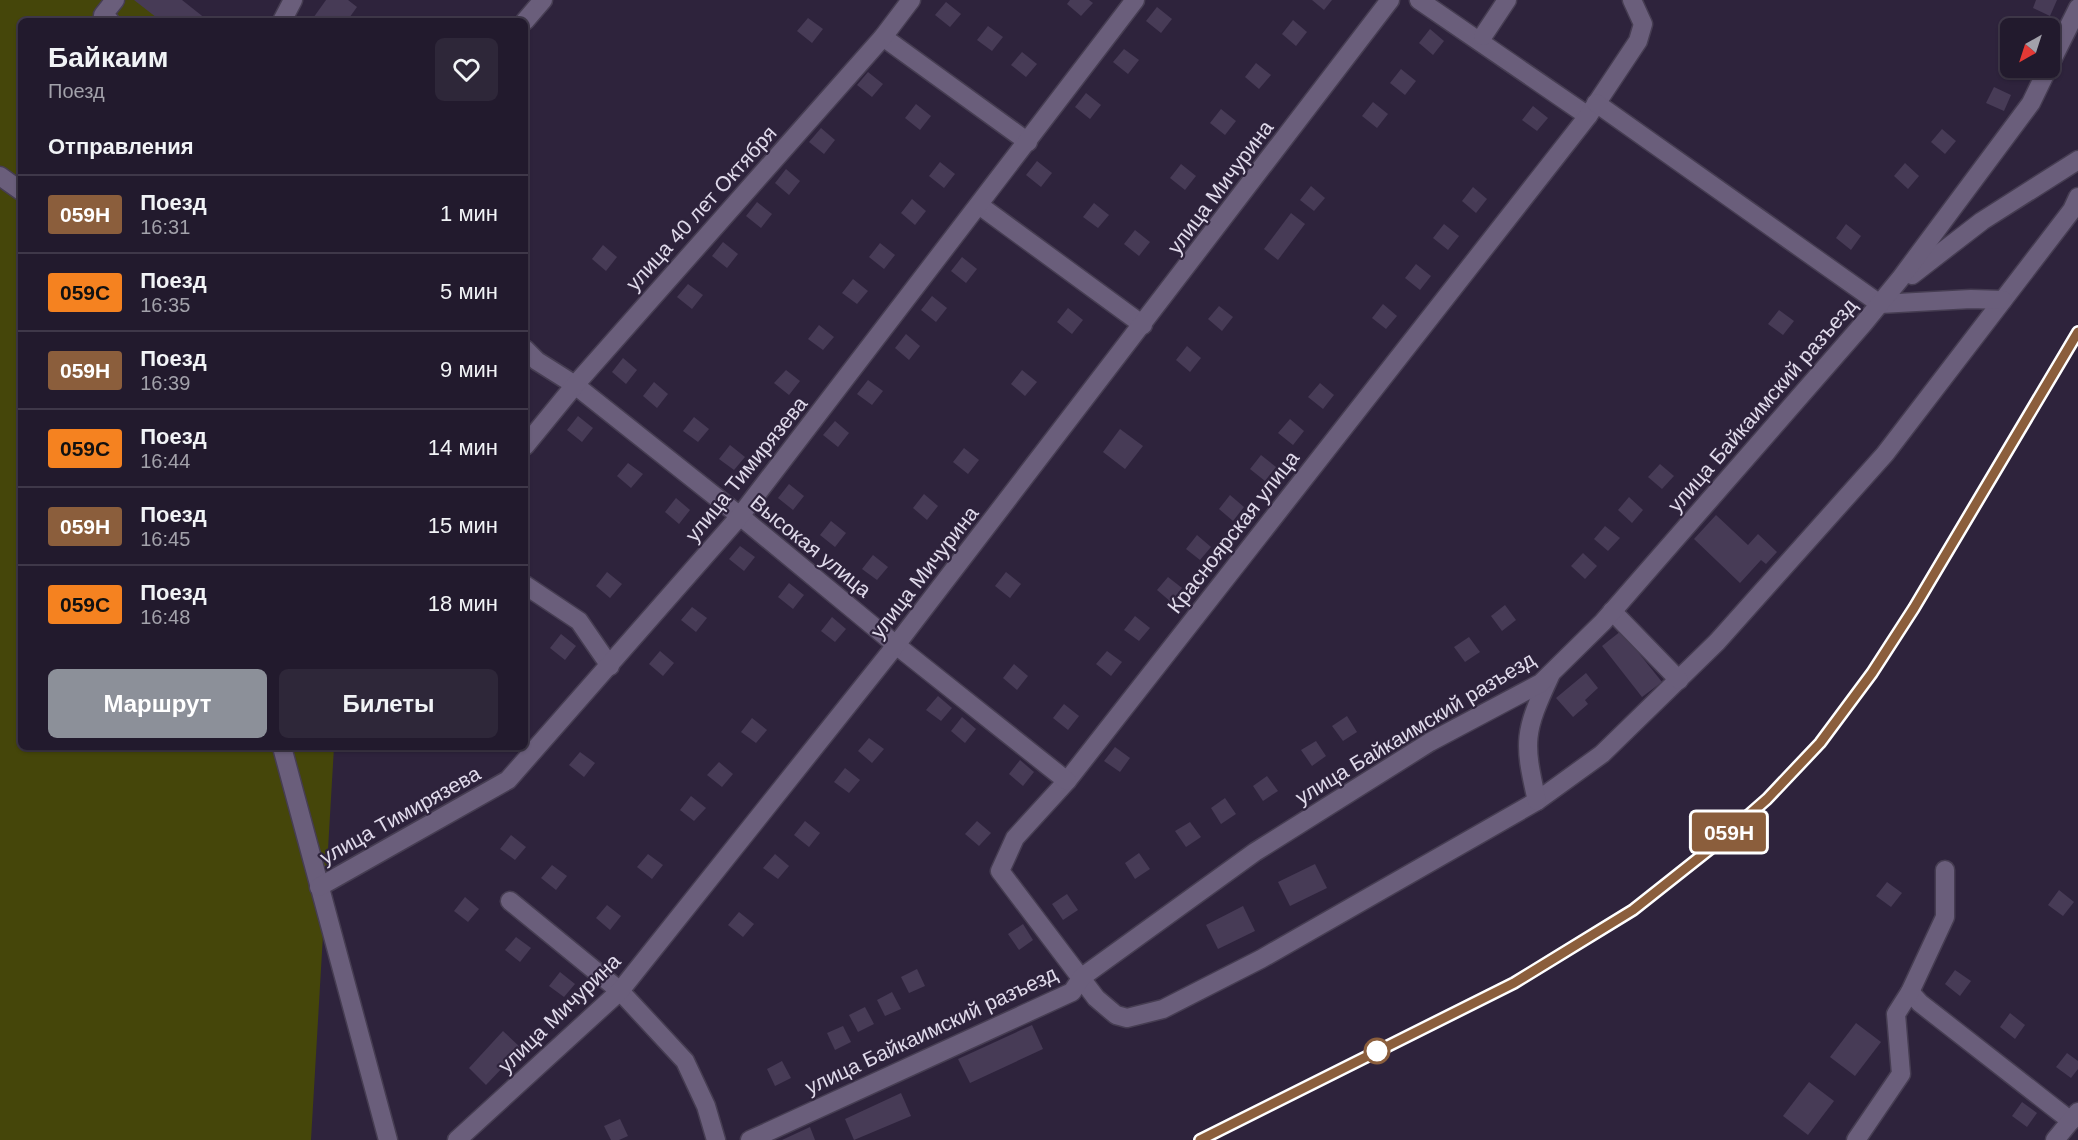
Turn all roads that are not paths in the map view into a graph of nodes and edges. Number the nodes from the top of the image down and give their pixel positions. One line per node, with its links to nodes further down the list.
1 (115, 0): 11 (street)
2 (293, 0): 12 (street)
3 (543, 0): 13 (street)
4 (911, 0): 15 (street, улица 40 лет Октября)
5 (1135, 0): 19 (street, улица Тимирязева)
6 (1390, 0): 27 (street, улица Мичурина)
7 (1419, 0): 18 (street)
8 (1507, 0): 14 (street)
9 (1632, 0): 18 (street, Красноярская улица)
10 (2078, 8): 16 (street, улица Байкаимский разъезд)
11 (106, 18)
12 (284, 18)
13 (528, 18)
14 (1483, 36)
15 (883, 37): 19 (street); 29 (street, улица 40 лет Октября)
16 (2060, 45)
17 (2044, 78): 26 (street, улица Байкаимский разъезд)
18 (1592, 110): 26 (street); 39 (street, Красноярская улица)
19 (1028, 142): 24 (street, улица Тимирязева)
20 (2078, 160): 26 (street)
21 (0, 177): 22 (street)
22 (18, 189)
23 (2078, 197): 25 (street)
24 (979, 205): 27 (street); 31 (street, улица Тимирязева)
25 (2003, 300): 26 (street); 37 (street)
26 (1880, 304): 33 (street, улица Байкаимский разъезд)
27 (1143, 325): 34 (street, улица Мичурина)
28 (528, 352): 29 (street, Высокая улица)
29 (574, 385): 30 (street, улица 40 лет Октября); 31 (street, Высокая улица)
30 (528, 442)
31 (740, 516): 34 (street, Высокая улица); 35 (street, улица Тимирязева)
32 (528, 587): 35 (street)
33 (1612, 611): 36 (street, улица Байкаимский разъезд); 37 (street)
34 (896, 645): 39 (street, Высокая улица); 45 (street, улица Мичурина)
35 (610, 666): 42 (street, улица Тимирязева)
36 (1551, 673): 40 (street); 44 (street, улица Байкаимский разъезд)
37 (1679, 680): 40 (street)
38 (284, 750): 42 (street)
39 (1067, 781): 44 (street, Красноярская улица)
40 (1537, 801): 44 (street)
41 (1945, 870): 46 (street)
42 (319, 887): 48 (street)
43 (510, 901): 45 (street)
44 (1082, 977): 51 (street, улица Байкаимский разъезд)
45 (620, 991): 49 (street, улица Мичурина); 50 (street)
46 (1910, 992): 47 (street); 52 (street)
47 (2075, 1117): 53 (street)
48 (388, 1140)
49 (457, 1140)
50 (716, 1140)
51 (750, 1140)
52 (1856, 1140)
53 (2055, 1140)

